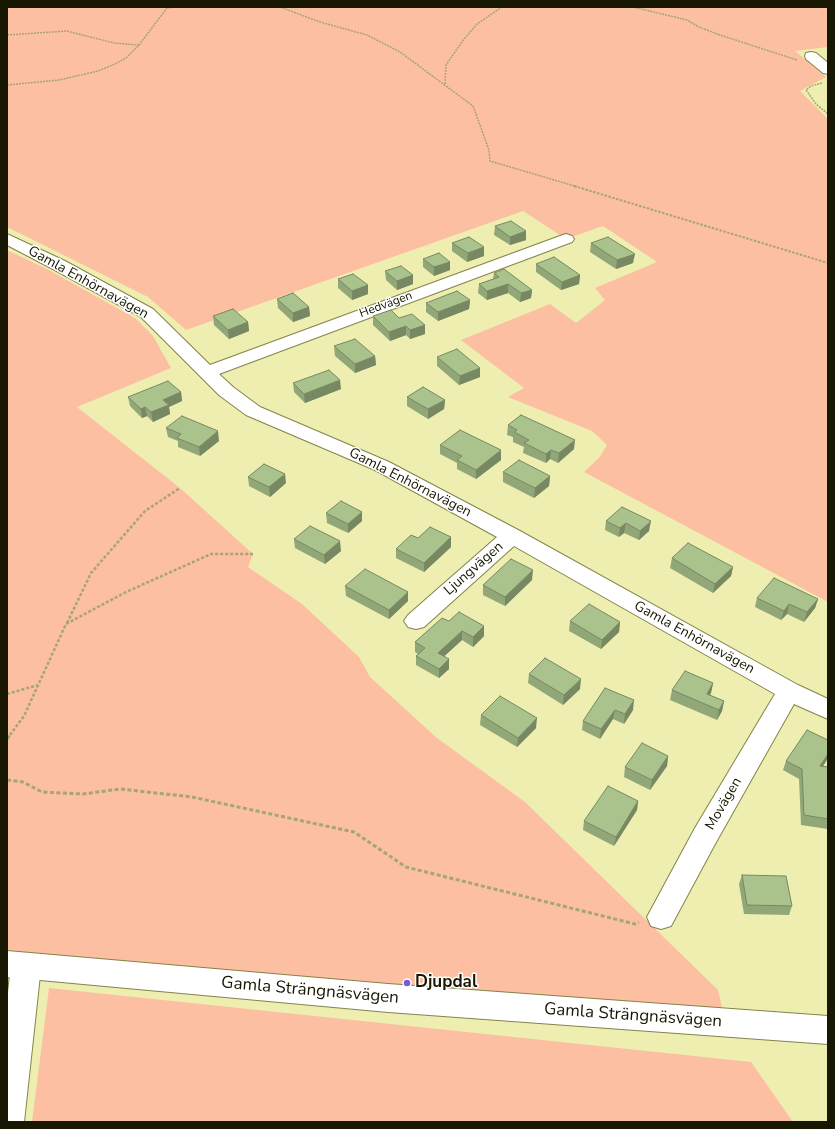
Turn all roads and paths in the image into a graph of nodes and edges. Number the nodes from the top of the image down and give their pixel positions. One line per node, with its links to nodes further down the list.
1 (166, 7): 2 (path); 7 (path)
2 (174, 7)
3 (280, 7): 10 (path)
4 (502, 7): 10 (path)
5 (634, 7): 8 (path)
6 (7, 35): 7 (path)
7 (139, 45): 11 (path)
8 (819, 63)
9 (823, 83): 12 (path)
10 (445, 84): 15 (path)
11 (7, 85)
12 (828, 114)
13 (7, 239): 16 (street, Gamla Enhörnavägen)
14 (566, 239): 16 (street, Hedvägen)
15 (828, 263)
16 (207, 372): 18 (street, Gamla Enhörnavägen)
17 (180, 488): 21 (path)
18 (512, 536): 20 (street, Ljungvägen); 23 (street, Gamla Enhörnavägen)
19 (253, 554): 21 (path)
20 (416, 621)
21 (66, 624): 22 (path)
22 (38, 685): 24 (path); 26 (path)
23 (789, 692): 25 (street, Gamla Enhörnavägen); 28 (street, Movägen)
24 (7, 694)
25 (828, 710)
26 (7, 739)
27 (7, 780): 28 (path)
28 (661, 917)
29 (17, 965): 30 (street, Gamla Strängnäsvägen); 31 (street)
30 (828, 1030)
31 (8, 1122)

